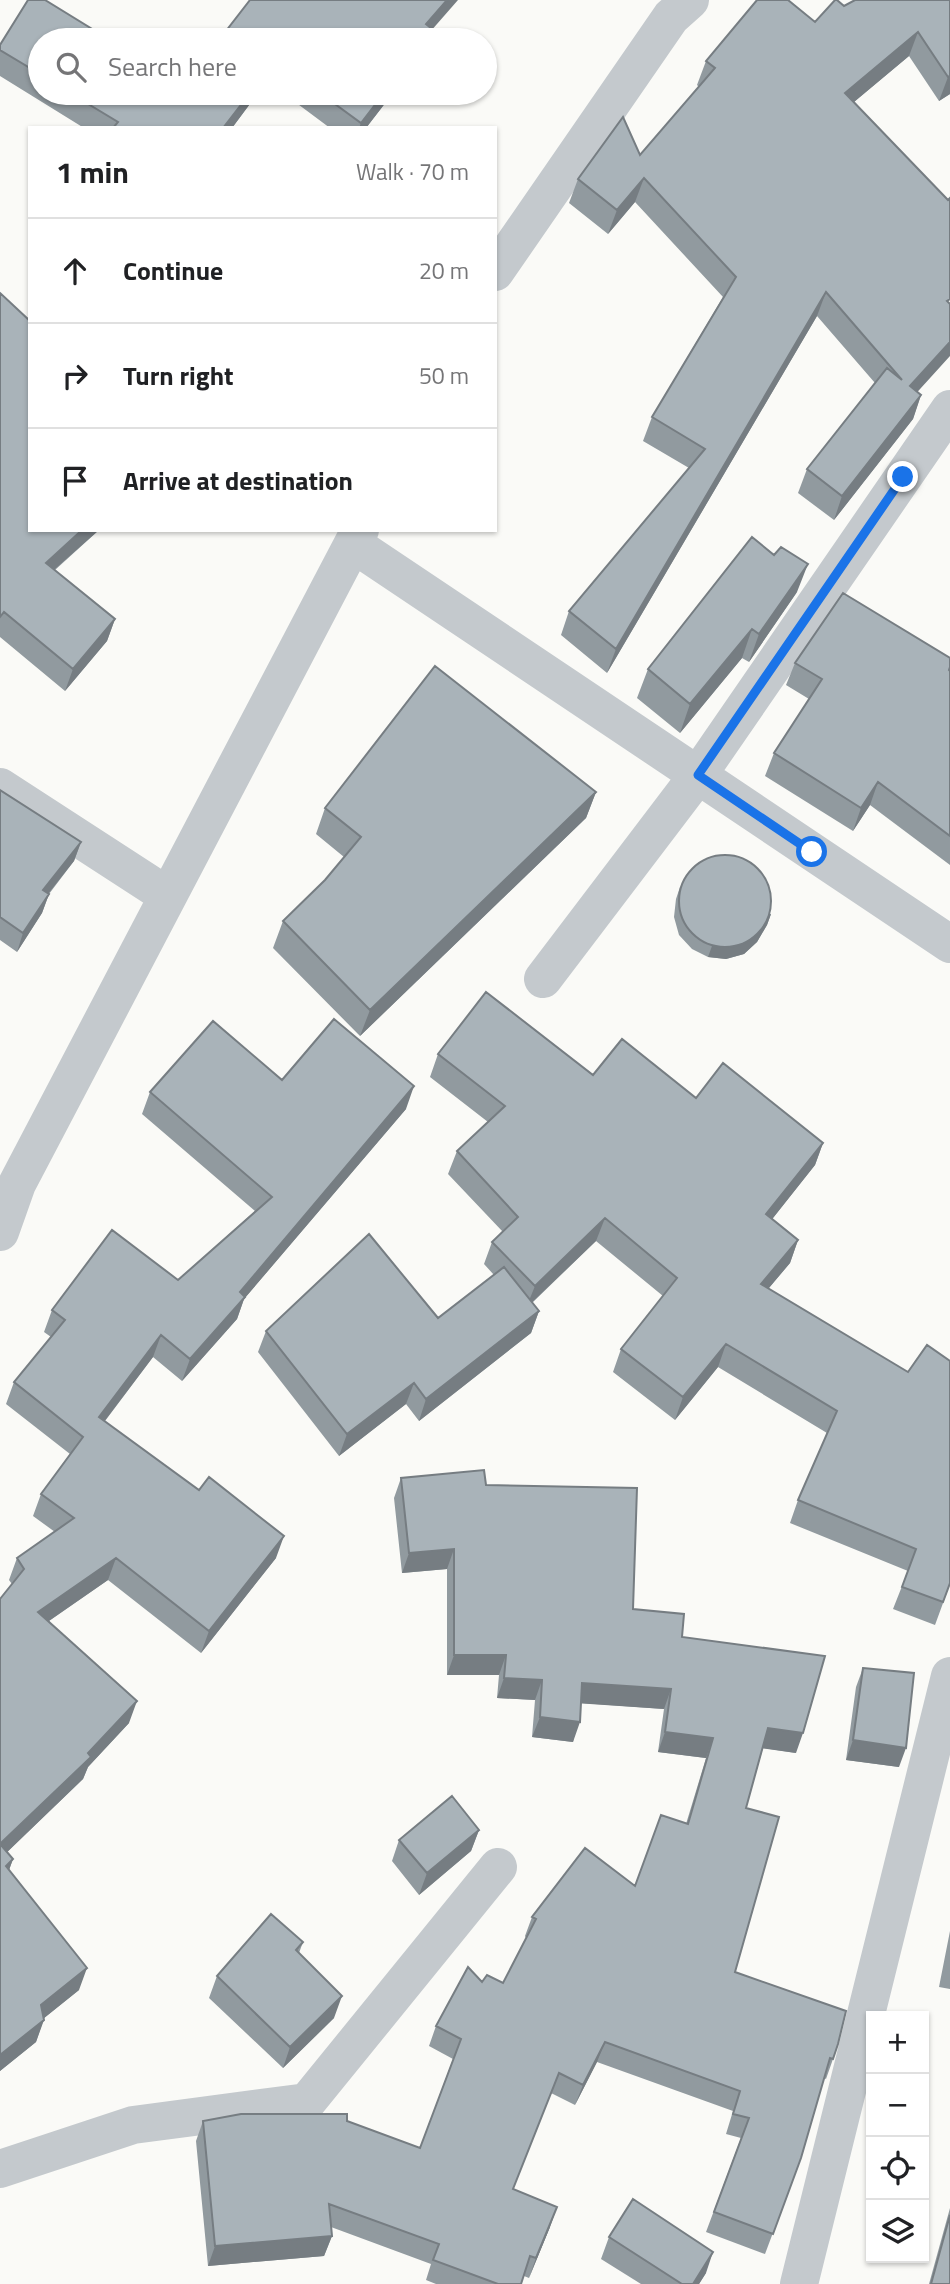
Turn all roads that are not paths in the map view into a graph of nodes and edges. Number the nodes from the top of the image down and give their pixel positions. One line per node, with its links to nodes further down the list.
1 (690, 0): 2 (street)
2 (497, 269)
3 (950, 409): 5 (street)
4 (356, 537): 5 (street); 7 (street)
5 (698, 775): 8 (street); 9 (street)
6 (0, 787): 7 (street)
7 (168, 896): 10 (street)
8 (950, 944)
9 (543, 979)
10 (0, 1232)
11 (950, 1676): 14 (street)
12 (498, 1867): 13 (street)
13 (0, 2169)
14 (799, 2284)

